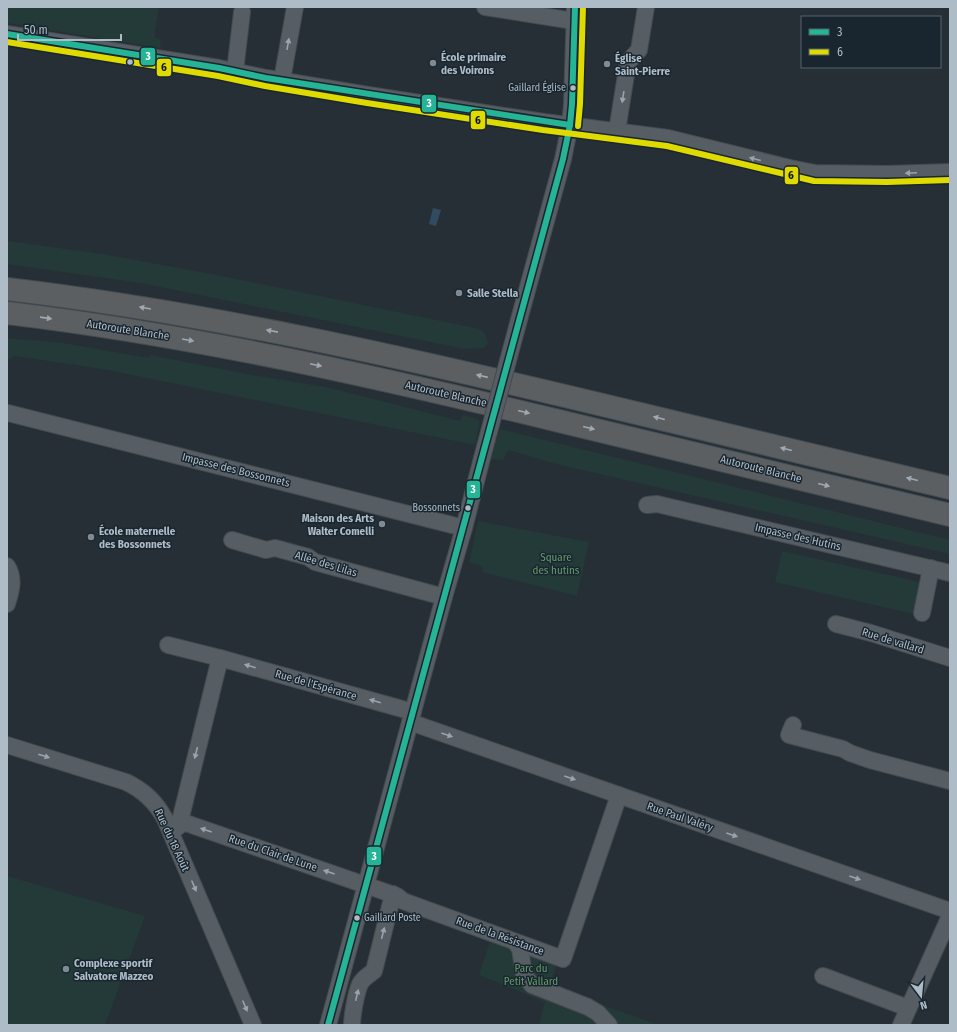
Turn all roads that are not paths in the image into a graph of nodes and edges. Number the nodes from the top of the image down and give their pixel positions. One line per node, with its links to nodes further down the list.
1 (295, 7): 8 (street, one-way to 1)
2 (485, 7): 5 (street)
3 (646, 7): 10 (street, one-way to 10)
4 (242, 12): 7 (street)
5 (574, 14): 9 (street)
6 (7, 34): 7 (street)
7 (234, 71): 8 (street)
8 (282, 80): 9 (street)
9 (570, 125): 10 (street); 18 (street, bridge)
10 (617, 131): 11 (street, one-way to 10)
11 (950, 172)
12 (7, 288): 15 (highway, one-way to 12)
13 (7, 313): 17 (highway, Autoroute Blanche, one-way to 17)
14 (8, 413): 18 (street, Impasse des Bossonnets)
15 (950, 488)
16 (646, 505): 21 (street, Impasse des Hutins)
17 (950, 515)
18 (464, 528): 23 (street)
19 (232, 540): 23 (street, Allée des Lilas)
20 (7, 566): 24 (street)
21 (931, 568): 22 (street, Impasse des Hutins); 25 (street)
22 (950, 573)
23 (444, 597): 30 (street)
24 (7, 604)
25 (922, 613)
26 (836, 624): 29 (street, Rue de vallard)
27 (168, 644): 28 (street, Rue de l'Espérance)
28 (220, 658): 30 (street, Rue de l'Espérance, one-way to 28); 37 (street, one-way to 37)
29 (950, 658)
30 (411, 717): 36 (street, Rue Paul Valéry, one-way to 36); 38 (street)
31 (793, 724): 34 (street)
32 (7, 745): 37 (street, Rue du 18 Août, one-way to 37)
33 (863, 768): 35 (street)
34 (950, 781)
35 (950, 792)
36 (619, 795): 40 (street, Rue Paul Valéry, one-way to 40); 42 (street, Rue de la Résistance)
37 (175, 826): 38 (street, Rue du Clair de Lune, one-way to 37); 45 (street, Rue du 18 Août, one-way to 45)
38 (366, 885): 39 (street, Rue de la Résistance); 46 (street)
39 (392, 894): 42 (street, Rue de la Résistance); 47 (street, one-way to 39)
40 (950, 911)
41 (950, 916): 44 (street)
42 (516, 943): 48 (street)
43 (823, 976): 44 (street)
44 (908, 1008): 49 (street)
45 (253, 1025)
46 (328, 1025)
47 (352, 1025)
48 (609, 1025)
49 (901, 1025)

